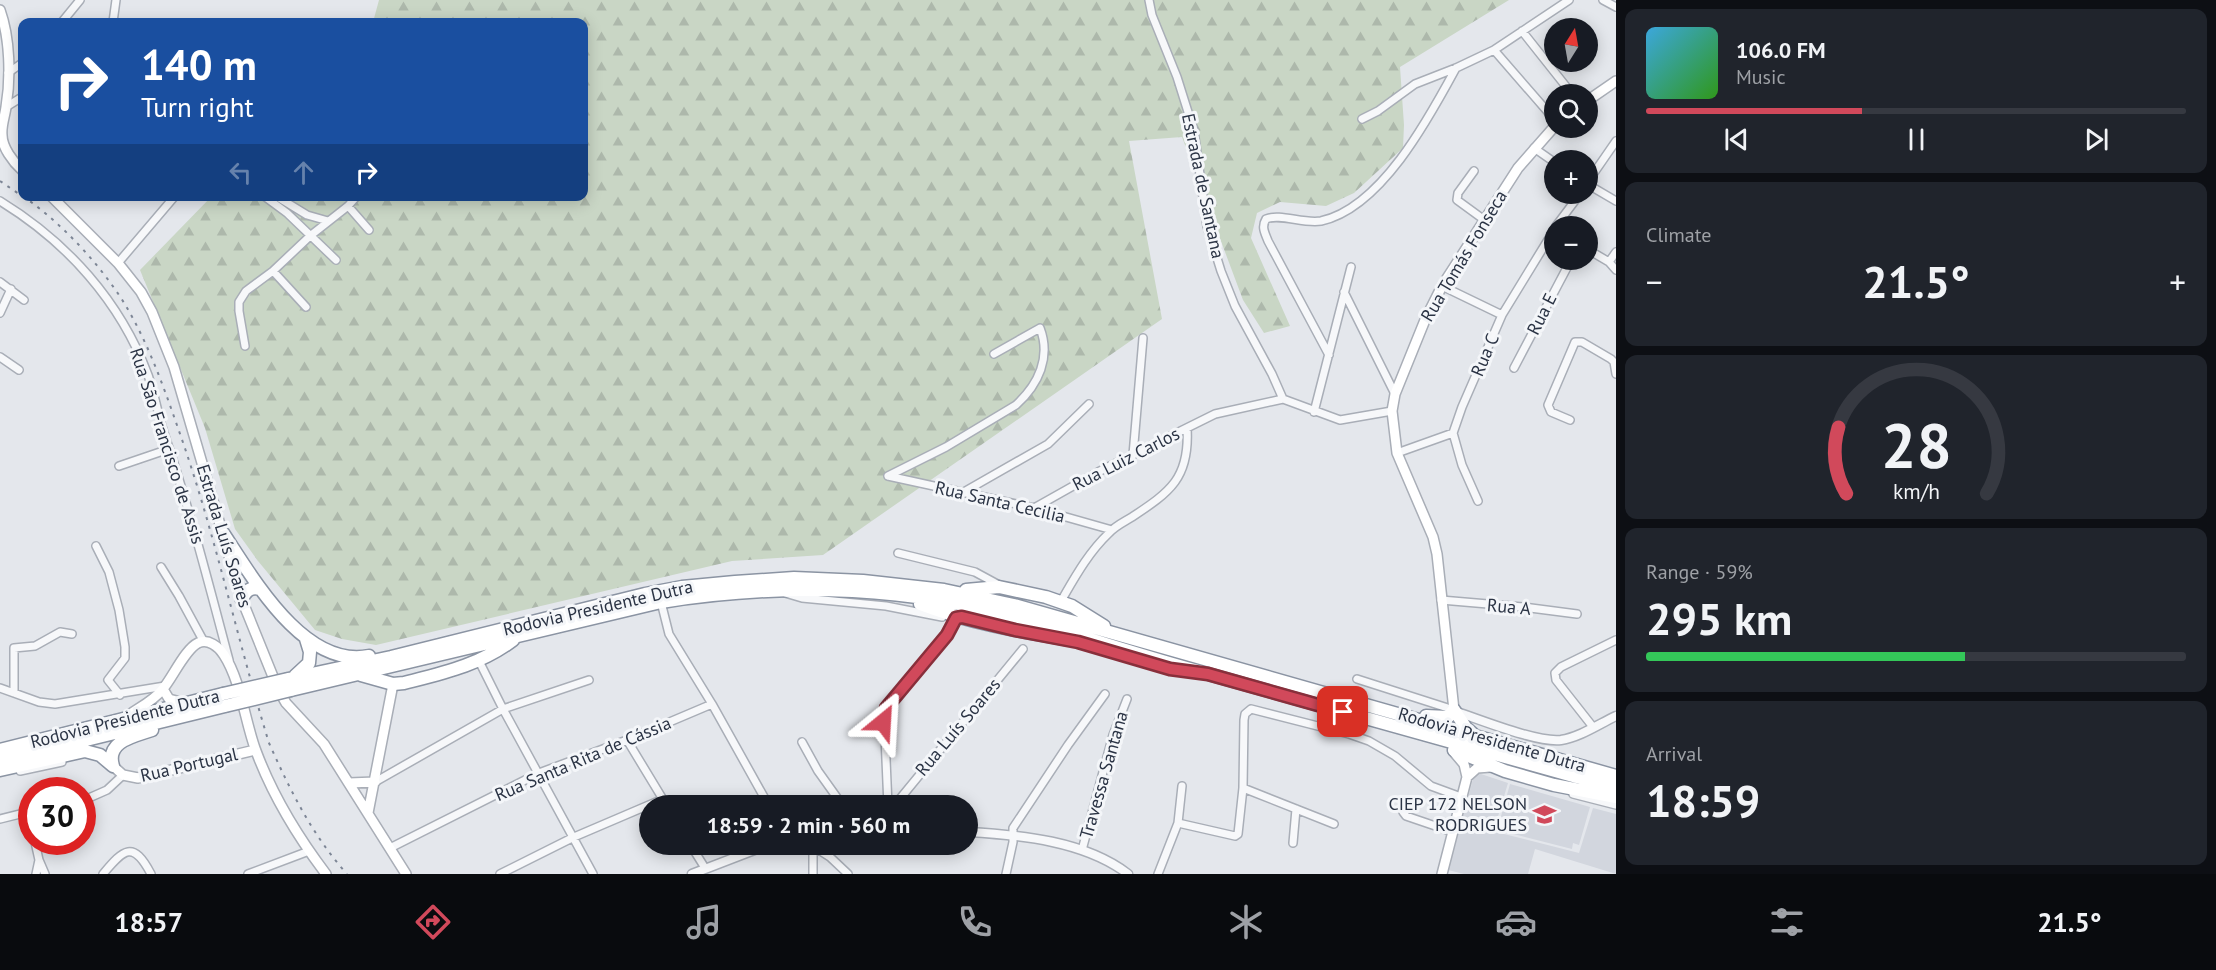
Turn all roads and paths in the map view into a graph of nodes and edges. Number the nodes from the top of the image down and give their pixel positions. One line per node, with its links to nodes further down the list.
1 (80, 0): 8 (street)
2 (116, 0): 9 (street)
3 (1149, 0): 70 (street, Estrada de Santana)
4 (1569, 0): 10 (street)
5 (1603, 0): 6 (street)
6 (1616, 7)
7 (0, 10): 14 (main road)
8 (65, 18)
9 (114, 18)
10 (1522, 31): 11 (street); 16 (street)
11 (1494, 50): 13 (street); 20 (street)
12 (18, 67): 14 (street)
13 (1456, 68): 21 (street); 64 (street)
14 (5, 79): 19 (main road)
15 (1616, 81): 17 (main road)
16 (1564, 84)
17 (1598, 93)
18 (18, 100): 19 (street)
19 (6, 107): 22 (main road)
20 (1544, 108)
21 (1362, 119)
22 (1, 135): 27 (main road)
23 (1544, 138): 25 (main road, Rua Tomás Fonseca)
24 (1616, 141): 28 (street)
25 (1534, 148): 26 (street); 39 (main road, Rua Tomás Fonseca)
26 (1544, 155)
27 (18, 165)
28 (1598, 168)
29 (1474, 171): 39 (street)
30 (1598, 190): 37 (street)
31 (0, 201): 77 (street, Rua São Francisco de Assis)
32 (56, 201): 48 (main road, Estrada Luís Soares)
33 (170, 201): 48 (street)
34 (271, 201): 42 (street)
35 (284, 201): 40 (street)
36 (352, 201): 38 (street)
37 (1616, 201)
38 (348, 206): 40 (street); 41 (street)
39 (1483, 219): 54 (main road, Rua Tomás Fonseca)
40 (328, 221): 42 (street)
41 (369, 230)
42 (309, 236): 46 (street); 52 (street)
43 (1544, 246): 60 (street, Rua C)
44 (1616, 252): 47 (street)
45 (1598, 257): 47 (street)
46 (336, 260)
47 (1609, 262): 51 (street)
48 (118, 263): 85 (main road, Estrada Luís Soares)
49 (1351, 267): 56 (street)
50 (1566, 270): 66 (street, Rua E)
51 (1616, 270)
52 (273, 271): 58 (street); 62 (street)
53 (0, 282): 55 (street)
54 (1442, 286): 60 (street); 69 (main road, Rua Tomás Fonseca)
55 (11, 289): 57 (street); 59 (street)
56 (1344, 292): 64 (street); 69 (street)
57 (24, 300)
58 (306, 307)
59 (0, 313)
60 (1502, 315): 76 (street, Rua C)
61 (1143, 338): 79 (street)
62 (245, 346)
63 (994, 354): 81 (street, Rua Santa Cecilia)
64 (1329, 354): 73 (street)
65 (0, 357): 67 (street)
66 (1514, 368)
67 (19, 370)
68 (1616, 374): 74 (street)
69 (1395, 393): 72 (main road, Rua Tomás Fonseca)
70 (1283, 399): 73 (street); 75 (street, Rua Luiz Carlos)
71 (1089, 404): 81 (street)
72 (1392, 411): 73 (street); 78 (main road, Rua Tomás Fonseca)
73 (1314, 412)
74 (1570, 420)
75 (1187, 428): 79 (street, Rua Luiz Carlos); 84 (street)
76 (1453, 434): 78 (street); 82 (street)
77 (169, 449): 80 (street); 109 (street, Rua São Francisco de Assis)
78 (1397, 453): 95 (main road, Rua Tomás Fonseca)
79 (1133, 455): 83 (street, Rua Luiz Carlos)
80 (119, 466)
81 (962, 492): 83 (street, Rua Santa Cecilia)
82 (1478, 501)
83 (1034, 508): 84 (street, Rua Santa Cecilia)
84 (1112, 530): 96 (street)
85 (223, 533): 91 (highway); 94 (main road, Estrada Luís Soares)
86 (96, 546): 119 (street)
87 (898, 553): 90 (street)
88 (161, 567): 105 (street)
89 (836, 580): 90 (highway); 100 (highway, Rodovia Presidente Dutra); 108 (highway, Rodovia Presidente Dutra)
90 (1004, 588): 96 (highway)
91 (260, 589): 94 (highway); 103 (highway)
92 (780, 591): 93 (highway, Rodovia Presidente Dutra); 97 (highway, Rodovia Presidente Dutra); 99 (street)
93 (902, 597): 99 (highway); 110 (highway, Rodovia Presidente Dutra)
94 (242, 600): 150 (main road, Estrada Luís Soares)
95 (1441, 600): 98 (street, Rua A); 126 (main road, Rua Tomás Fonseca)
96 (1061, 601): 108 (highway)
97 (661, 602): 102 (highway, Rodovia Presidente Dutra); 124 (street)
98 (1577, 614)
99 (959, 617): 110 (highway); 159 (street)
100 (538, 620): 103 (highway); 114 (highway, Rodovia Presidente Dutra)
101 (72, 634): 118 (street)
102 (519, 636): 107 (highway); 111 (highway, Rodovia Presidente Dutra)
103 (306, 639): 114 (highway)
104 (1616, 640): 131 (street)
105 (204, 642): 109 (main road); 117 (main road)
106 (1023, 650): 160 (street, Rua Luís Soares)
107 (479, 661): 115 (highway); 125 (street)
108 (1234, 668): 128 (highway, Rodovia Presidente Dutra)
109 (232, 671): 139 (main road)
110 (1208, 674): 132 (highway, Rodovia Presidente Dutra)
111 (360, 675): 114 (highway, Rodovia Presidente Dutra); 115 (highway)
112 (1357, 679): 126 (street)
113 (590, 680): 125 (street)
114 (291, 682): 122 (highway, Rodovia Presidente Dutra, bridge)
115 (393, 684): 149 (main road)
116 (0, 688): 118 (street)
117 (164, 688): 119 (street); 123 (main road); 130 (main road)
118 (14, 693): 119 (street)
119 (120, 694)
120 (1105, 694): 174 (street)
121 (1126, 699): 179 (street, Travessa Santana)
122 (224, 700): 123 (highway, Rodovia Presidente Dutra); 127 (highway, Rodovia Presidente Dutra)
123 (191, 704): 130 (highway, Rodovia Presidente Dutra)
124 (712, 704): 134 (street, Rua Santa Rita de Cássia); 157 (street)
125 (503, 709): 145 (street); 149 (street)
126 (1454, 710): 128 (highway); 131 (street); 133 (highway)
127 (183, 716): 136 (highway); 141 (highway, Rodovia Presidente Dutra)
128 (1408, 716): 133 (highway, Rodovia Presidente Dutra)
129 (1616, 716): 131 (street)
130 (115, 722): 137 (highway, Rodovia Presidente Dutra)
131 (1593, 727)
132 (1404, 730): 138 (highway); 154 (highway, Rodovia Presidente Dutra)
133 (1475, 736): 147 (highway, Rodovia Presidente Dutra)
134 (627, 740): 145 (street, Rua Santa Rita de Cássia); 156 (street)
135 (802, 742): 158 (street)
136 (118, 744): 140 (street); 142 (highway)
137 (0, 748)
138 (1449, 748): 143 (highway); 148 (main road)
139 (255, 750): 146 (main road, Rua Portugal); 178 (main road)
140 (95, 753): 142 (highway); 144 (highway)
141 (0, 761)
142 (113, 766): 146 (main road, Rua Portugal)
143 (1495, 767): 148 (main road); 151 (highway)
144 (0, 772)
145 (539, 773): 175 (street); 177 (street, Rua Santa Rita de Cássia)
146 (123, 775): 155 (street, Rua Portugal)
147 (1616, 776)
148 (1467, 777): 161 (main road)
149 (375, 782): 150 (main road); 167 (main road)
150 (349, 783): 167 (main road, Estrada Luís Soares)
151 (1554, 785): 162 (highway); 163 (street)
152 (1182, 786): 170 (street)
153 (1243, 788): 161 (street); 165 (street); 170 (street)
154 (1616, 788)
155 (96, 794)
156 (661, 795)
157 (763, 795)
158 (835, 795)
159 (888, 795)
160 (903, 795)
161 (1461, 797): 172 (main road)
162 (1616, 797)
163 (1616, 805)
164 (1404, 806): 172 (street)
165 (1296, 809): 171 (street); 176 (street)
166 (639, 812): 175 (street)
167 (368, 813): 177 (main road, Estrada Luís Soares)
168 (18, 816): 169 (street)
169 (0, 819)
170 (1178, 823): 201 (street)
171 (1334, 824)
172 (1453, 832): 202 (main road)
173 (978, 833): 174 (street)
174 (1013, 835): 179 (street); 199 (street)
175 (574, 837): 194 (street); 195 (street)
176 (1293, 843)
177 (390, 848): 193 (main road, Estrada Luís Soares)
178 (309, 850): 191 (street); 192 (main road)
179 (1082, 850): 200 (street)
180 (38, 855): 185 (street)
181 (697, 855): 186 (street)
182 (740, 855): 186 (street)
183 (813, 855): 197 (street)
184 (827, 855): 198 (street)
185 (39, 860): 187 (street); 188 (street)
186 (705, 868): 196 (street)
187 (36, 874)
188 (45, 874)
189 (103, 874): 190 (street)
190 (152, 874)
191 (248, 874)
192 (326, 874)
193 (406, 874)
194 (500, 874)
195 (593, 874)
196 (692, 874)
197 (813, 874)
198 (848, 874)
199 (1006, 874)
200 (1128, 874)
201 (1158, 874)
202 (1442, 874)

